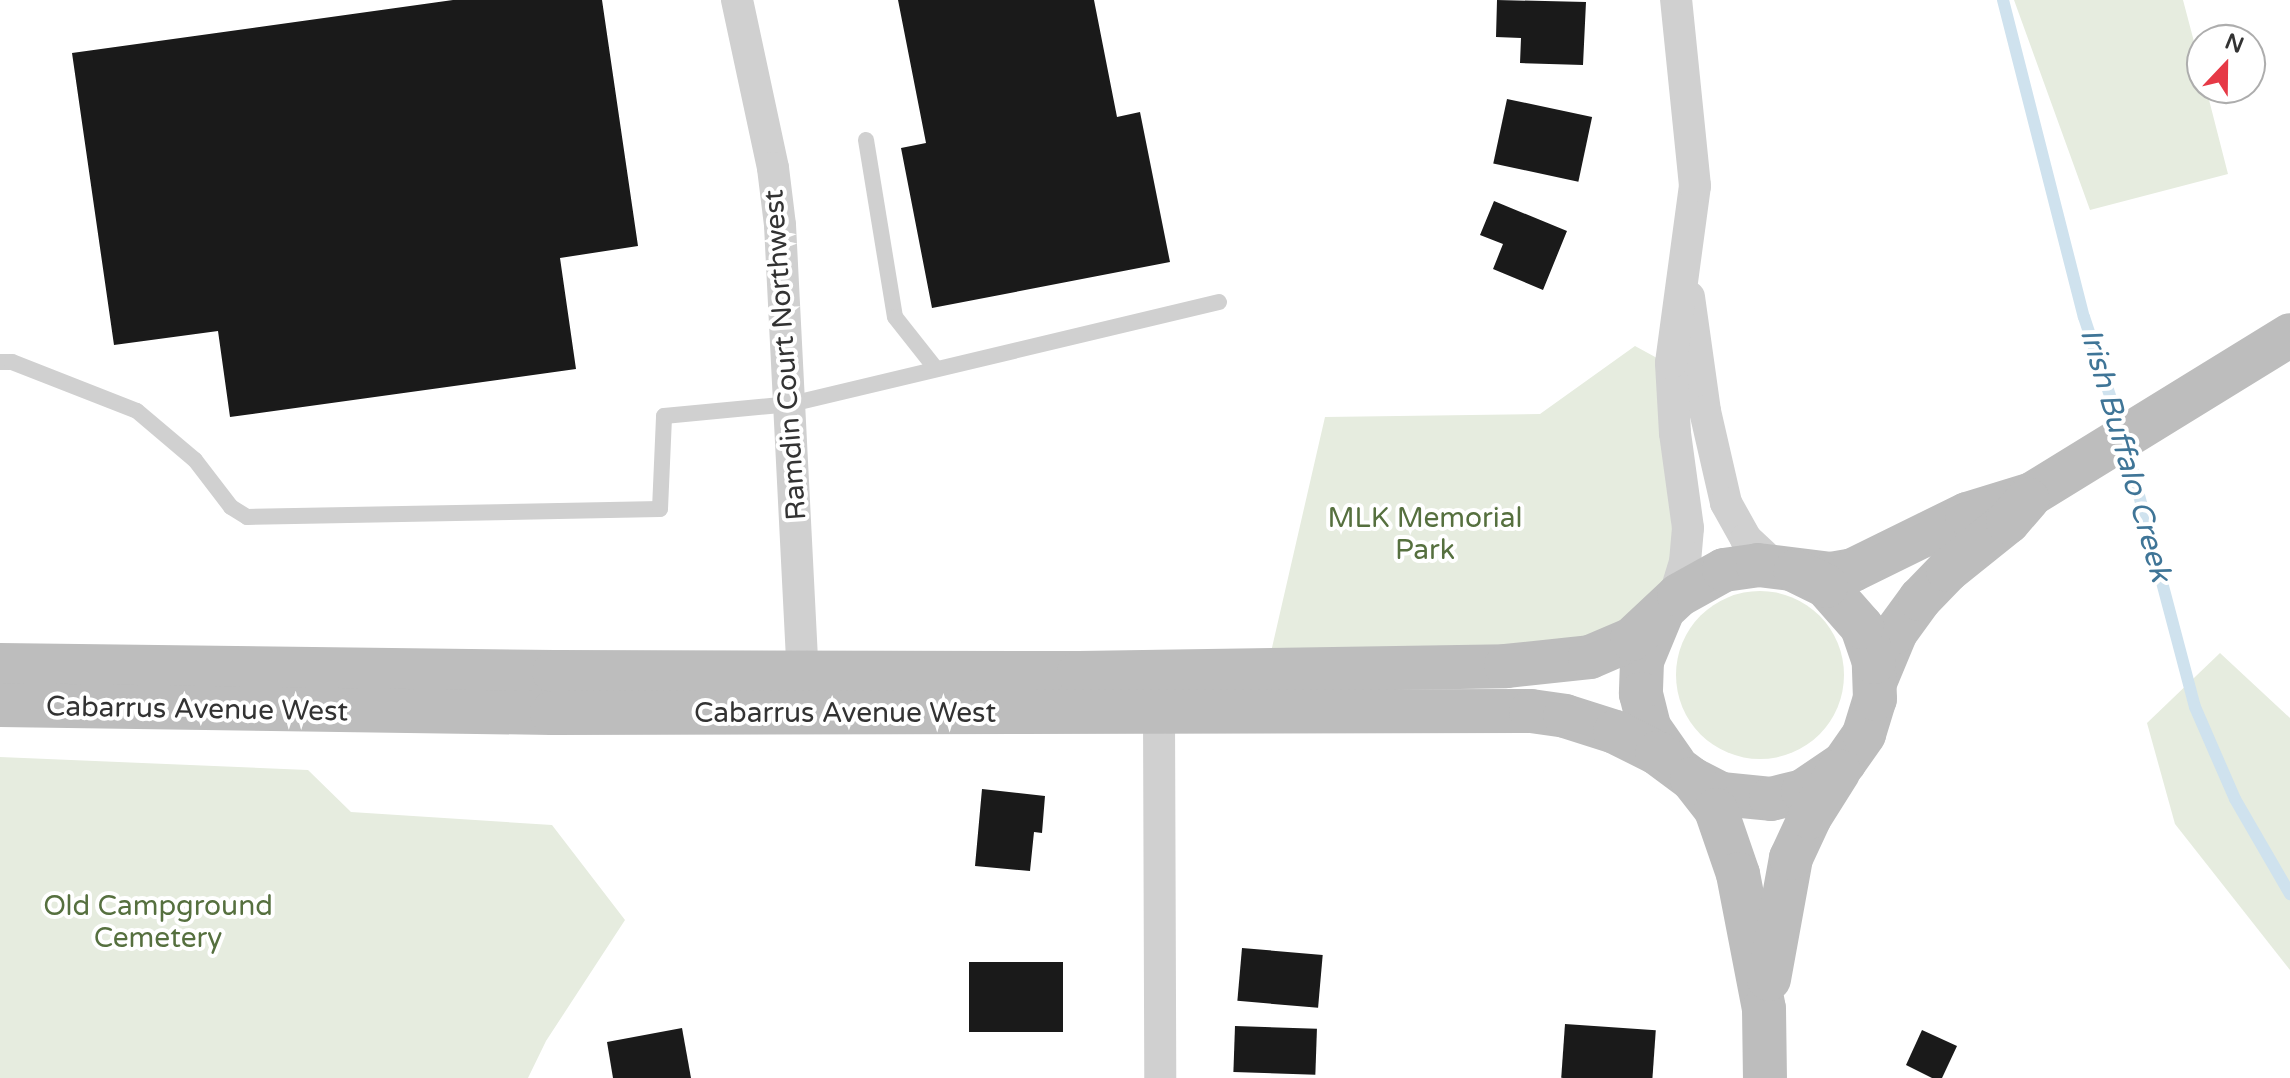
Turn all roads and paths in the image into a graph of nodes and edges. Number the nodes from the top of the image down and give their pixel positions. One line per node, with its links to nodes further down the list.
1 (737, 0): 9 (street, Ramdin Court Northwest)
2 (1676, 0): 4 (street)
3 (866, 140): 8 (lane)
4 (1685, 274): 11 (street); 12 (street)
5 (1219, 302): 8 (lane)
6 (2290, 335): 10 (main road, Cabarrus Avenue West)
7 (0, 362): 9 (lane)
8 (936, 369): 9 (lane)
9 (791, 404): 15 (street, Ramdin Court Northwest)
10 (2032, 494): 11 (main road, Cabarrus Avenue West); 14 (main road, Cabarrus Avenue West)
11 (1784, 568): 12 (main road, Cabarrus Avenue West); 14 (main road, Cabarrus Avenue West)
12 (1667, 608): 15 (main road, Cabarrus Avenue West); 19 (main road)
13 (0, 665): 15 (main road, Cabarrus Avenue West)
14 (1876, 680): 18 (main road, Cabarrus Avenue West)
15 (804, 692): 16 (main road, Cabarrus Avenue West); 17 (main road, Cabarrus Avenue West)
16 (0, 705)
17 (1159, 713): 19 (main road, Cabarrus Avenue West); 21 (street)
18 (1855, 750): 19 (main road, Cabarrus Avenue West); 20 (main road)
19 (1685, 774): 20 (main road)
20 (1764, 1009): 22 (main road)
21 (1160, 1078)
22 (1765, 1078)

